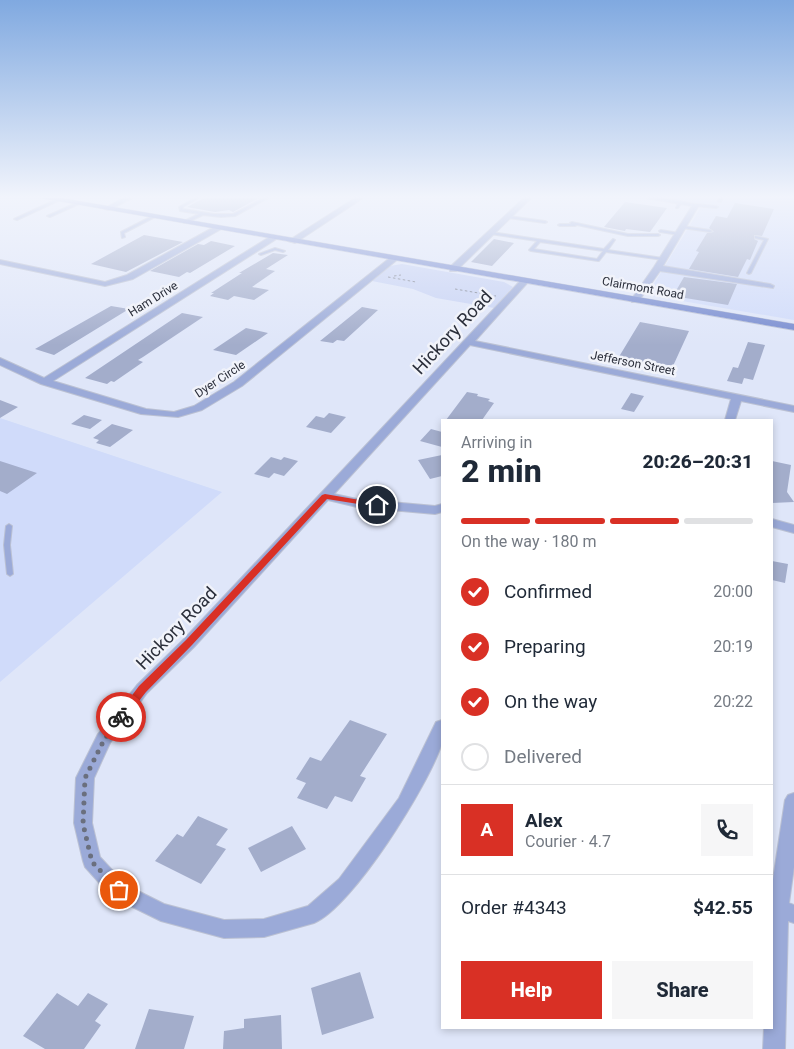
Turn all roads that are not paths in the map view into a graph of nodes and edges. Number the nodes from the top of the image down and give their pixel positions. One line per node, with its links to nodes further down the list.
1 (182, 247): 15 (street)
2 (265, 247): 12 (street, Ham Drive)
3 (326, 247): 13 (main road, Clairmont Road)
4 (476, 247): 17 (street)
5 (533, 247): 11 (lane)
6 (581, 247): 11 (lane)
7 (608, 247): 11 (lane)
8 (670, 247): 14 (street)
9 (762, 247): 18 (lane)
10 (283, 251): 12 (lane)
11 (605, 251): 14 (lane)
12 (257, 255): 25 (street, Ham Drive)
13 (394, 259): 17 (main road, Clairmont Road); 25 (street, Dyer Circle)
14 (663, 259): 16 (street)
15 (0, 262)
16 (658, 268): 20 (street); 21 (street)
17 (453, 269): 19 (main road, Clairmont Road)
18 (749, 273)
19 (525, 281): 21 (main road, Clairmont Road); 23 (street, Hickory Road)
20 (770, 286)
21 (635, 300): 22 (main road, Clairmont Road)
22 (794, 327)
23 (467, 342): 26 (street, Jefferson Street); 29 (street, Hickory Road)
24 (0, 361): 25 (street, Dyer Circle)
25 (45, 382)
26 (737, 397): 27 (street, Jefferson Street); 28 (street)
27 (794, 409)
28 (730, 419)
29 (325, 496): 30 (street); 36 (street, Hickory Road)
30 (441, 508)
31 (773, 524): 33 (street)
32 (9, 526): 34 (lane)
33 (794, 529)
34 (4, 544): 35 (lane)
35 (10, 574)
36 (441, 728)
37 (794, 800): 38 (street)
38 (782, 910): 39 (street)
39 (774, 1049)

